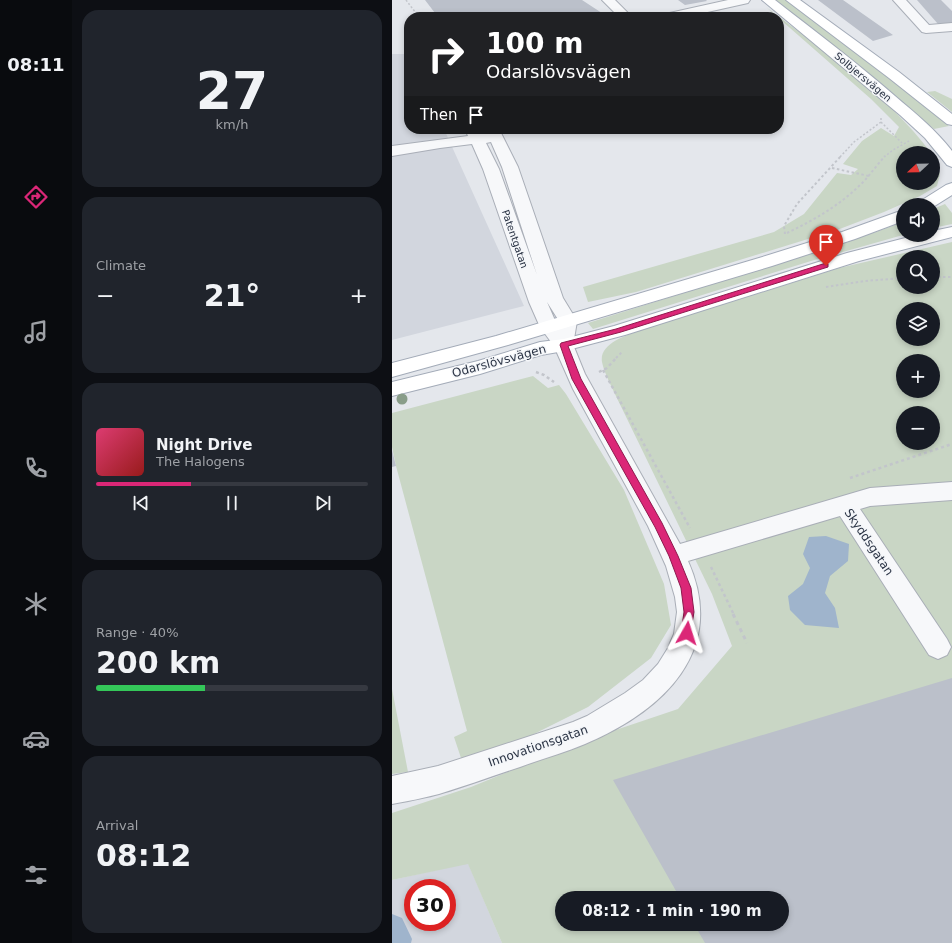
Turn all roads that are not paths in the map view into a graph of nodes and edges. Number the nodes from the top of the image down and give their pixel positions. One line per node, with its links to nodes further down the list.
1 (608, 0): 6 (street)
2 (744, 0): 7 (street)
3 (768, 0): 8 (main road, Solbjersvägen)
4 (792, 0): 11 (main road, Solbjersvägen)
5 (899, 0): 10 (street)
6 (621, 12)
7 (691, 12)
8 (783, 12)
9 (784, 13): 15 (main road, Solbjersvägen)
10 (950, 30)
11 (952, 121)
12 (474, 134): 14 (street); 20 (street, Patentgatan)
13 (494, 134): 20 (street, Patentgatan)
14 (392, 150)
15 (952, 162)
16 (952, 188): 17 (main road)
17 (936, 198)
18 (896, 218): 20 (main road, Odarslövsvägen)
19 (952, 232): 20 (main road, Odarslövsvägen)
20 (560, 331): 21 (main road, Odarslövsvägen); 22 (main road, Odarslövsvägen); 25 (street, Innovationsgatan)
21 (392, 370)
22 (392, 388)
23 (952, 491): 24 (street)
24 (845, 505): 25 (street, Skyddsgatan); 26 (street, Skyddsgatan)
25 (674, 556): 27 (street, Innovationsgatan)
26 (938, 647)
27 (392, 790)

